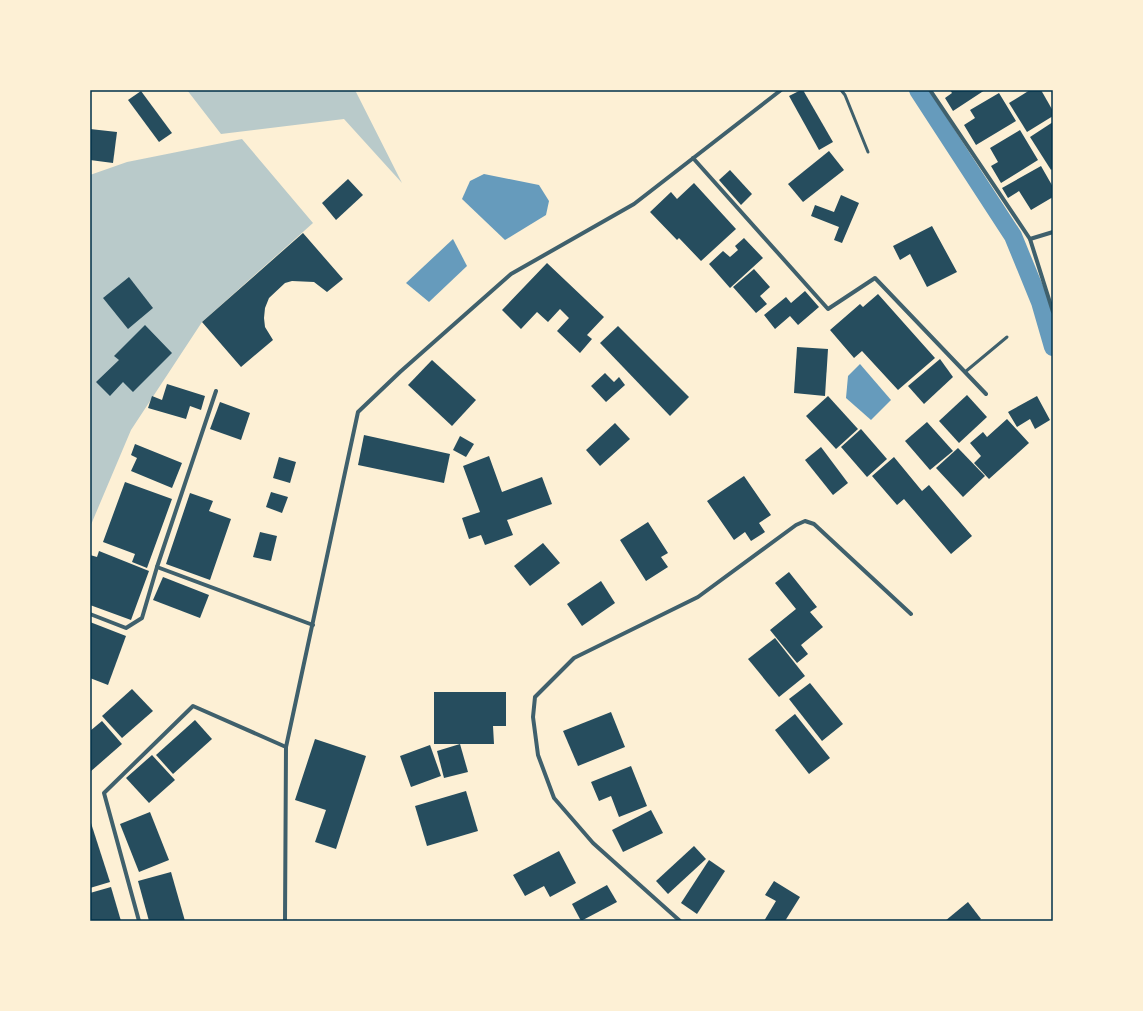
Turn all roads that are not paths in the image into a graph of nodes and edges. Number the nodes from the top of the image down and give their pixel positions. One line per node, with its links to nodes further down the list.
1 (781, 90): 5 (street)
2 (841, 90): 4 (lane)
3 (930, 90): 7 (street)
4 (868, 152)
5 (693, 158): 10 (street); 16 (street)
6 (1053, 232): 7 (street)
7 (1030, 239): 8 (street)
8 (1053, 312)
9 (1007, 337): 10 (lane)
10 (965, 372): 12 (street)
11 (216, 391): 13 (street)
12 (986, 394)
13 (157, 567): 14 (street); 16 (street)
14 (90, 614)
15 (911, 614): 20 (street)
16 (313, 625): 17 (street)
17 (286, 748): 18 (street); 19 (street)
18 (139, 921)
19 (285, 921)
20 (680, 921)

